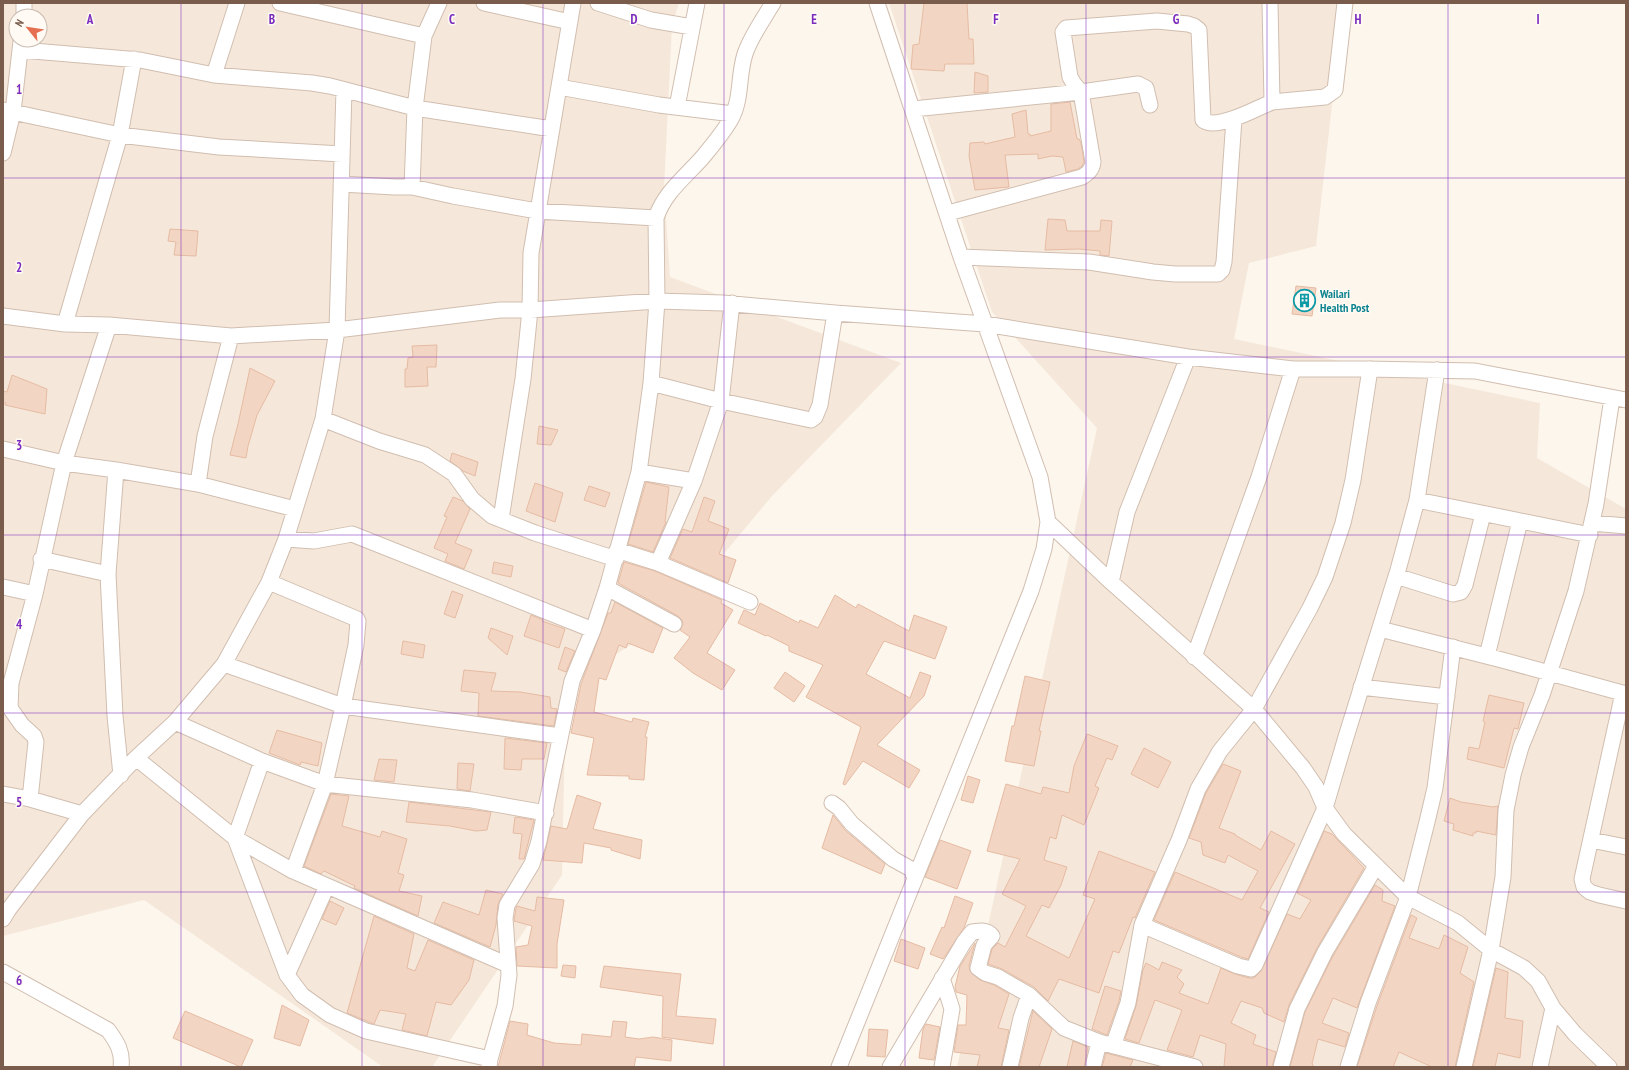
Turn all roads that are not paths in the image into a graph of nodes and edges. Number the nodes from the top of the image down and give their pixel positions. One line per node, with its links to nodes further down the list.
1 (237, 3): 18 (street)
2 (280, 3): 14 (street)
3 (439, 3): 14 (street)
4 (484, 3): 12 (street)
5 (573, 3): 12 (street)
6 (598, 3): 13 (street)
7 (696, 3): 13 (street)
8 (773, 3): 28 (street)
9 (877, 3): 26 (street)
10 (1270, 3): 22 (street)
11 (1346, 3): 22 (street)
12 (570, 22): 19 (street)
13 (692, 27): 24 (street)
14 (424, 36): 25 (street)
15 (20, 48): 27 (street)
16 (44, 48): 17 (street)
17 (134, 60): 18 (street); 31 (street)
18 (214, 75): 20 (street)
19 (559, 87): 24 (street); 30 (street)
20 (344, 90): 25 (street); 33 (street)
21 (1081, 92): 23 (street); 26 (street); 29 (street); 37 (street)
22 (1272, 102): 29 (street)
23 (1150, 105)
24 (677, 107): 28 (street)
25 (415, 108): 30 (street); 35 (street)
26 (913, 108): 37 (street)
27 (8, 111): 31 (street); 32 (street)
28 (733, 114): 38 (street)
29 (1234, 119): 39 (street)
30 (552, 129): 36 (street)
31 (120, 135): 33 (street); 45 (street)
32 (3, 153)
33 (342, 154): 34 (street)
34 (341, 184): 35 (street); 48 (street)
35 (412, 186): 36 (street)
36 (537, 211): 38 (street); 42 (street)
37 (948, 213): 39 (street)
38 (656, 218): 40 (street)
39 (961, 257): 46 (street)
40 (657, 302): 41 (street); 42 (street); 54 (street)
41 (732, 303): 43 (street); 56 (street)
42 (530, 310): 48 (street); 67 (street)
43 (835, 314): 46 (street); 56 (street)
44 (3, 316): 45 (street)
45 (65, 324): 47 (street)
46 (985, 324): 50 (street); 69 (street)
47 (109, 325): 49 (street); 59 (street)
48 (337, 330): 49 (street); 57 (street)
49 (231, 336): 63 (street)
50 (1188, 357): 51 (street); 79 (street)
51 (1293, 369): 52 (street); 89 (street)
52 (1370, 369): 53 (street); 96 (street)
53 (1437, 370): 55 (street); 64 (street)
54 (651, 383): 56 (street); 61 (street)
55 (1619, 399): 71 (street)
56 (721, 401): 62 (street)
57 (323, 419): 65 (street); 67 (street)
58 (3, 449): 59 (street)
59 (64, 463): 60 (street); 74 (street)
60 (116, 470): 63 (street); 76 (street)
61 (639, 472): 62 (street); 73 (street)
62 (694, 481): 75 (street)
63 (198, 484): 65 (street)
64 (1417, 500): 66 (street); 77 (street)
65 (295, 509): 72 (street)
66 (1483, 514): 68 (street); 77 (street)
67 (501, 519): 73 (street)
68 (1520, 521): 71 (street); 88 (street)
69 (1048, 522): 79 (street); 114 (street)
70 (1626, 526): 71 (street)
71 (1591, 529): 91 (street)
72 (286, 539): 78 (street); 86 (street)
73 (616, 555): 75 (street); 81 (street)
74 (41, 559): 76 (street); 82 (street)
75 (658, 563): 83 (street)
76 (108, 574): 101 (street)
77 (1396, 576): 85 (street)
78 (269, 582): 90 (street); 95 (street)
79 (1111, 582): 89 (street)
80 (3, 587): 82 (street)
81 (608, 588): 84 (street); 86 (street)
82 (35, 594): 104 (street)
83 (750, 602)
84 (674, 624)
85 (1380, 629): 87 (street); 92 (street)
86 (593, 630): 98 (street)
87 (1453, 647): 88 (street); 94 (street)
88 (1487, 656): 91 (street)
89 (1194, 657): 96 (street)
90 (224, 664): 95 (street); 97 (street)
91 (1550, 673): 93 (street); 120 (street)
92 (1361, 687): 94 (street); 106 (street)
93 (1625, 693): 110 (street)
94 (1447, 697): 116 (street)
95 (343, 706): 98 (street); 102 (street)
96 (1254, 709): 106 (street); 119 (street)
97 (175, 722): 99 (street); 100 (street)
98 (560, 736): 107 (street)
99 (136, 758): 101 (street); 109 (street)
100 (262, 761): 102 (street); 109 (street)
101 (121, 775): 108 (street)
102 (324, 784): 107 (street); 113 (street)
103 (3, 794): 104 (street)
104 (30, 799): 108 (street)
105 (832, 803): 114 (street)
106 (1326, 808): 112 (street); 119 (street)
107 (546, 813): 121 (street)
108 (82, 814): 118 (street)
109 (235, 838): 113 (street); 123 (street)
110 (1591, 840): 111 (street); 117 (street)
111 (1626, 847)
112 (1376, 866): 116 (street); 137 (street)
113 (293, 871): 115 (street)
114 (915, 878): 131 (street)
115 (326, 886): 121 (street); 123 (street)
116 (1408, 897): 120 (street); 138 (street)
117 (1626, 902)
118 (3, 919)
119 (1142, 925): 127 (street)
120 (1491, 950): 126 (street); 139 (street)
121 (508, 965): 129 (street)
122 (3, 972): 130 (street)
123 (287, 975): 129 (street)
124 (942, 978): 125 (street); 132 (street); 133 (street)
125 (1029, 995): 127 (street); 134 (street)
126 (1553, 1008): 140 (street); 141 (street)
127 (1106, 1044): 128 (street); 135 (street)
128 (1147, 1061): 136 (street)
129 (490, 1063)
130 (121, 1067)
131 (839, 1067)
132 (890, 1067)
133 (942, 1067)
134 (1010, 1067)
135 (1093, 1067)
136 (1191, 1067)
137 (1281, 1067)
138 (1348, 1067)
139 (1464, 1067)
140 (1540, 1067)
141 (1609, 1067)

